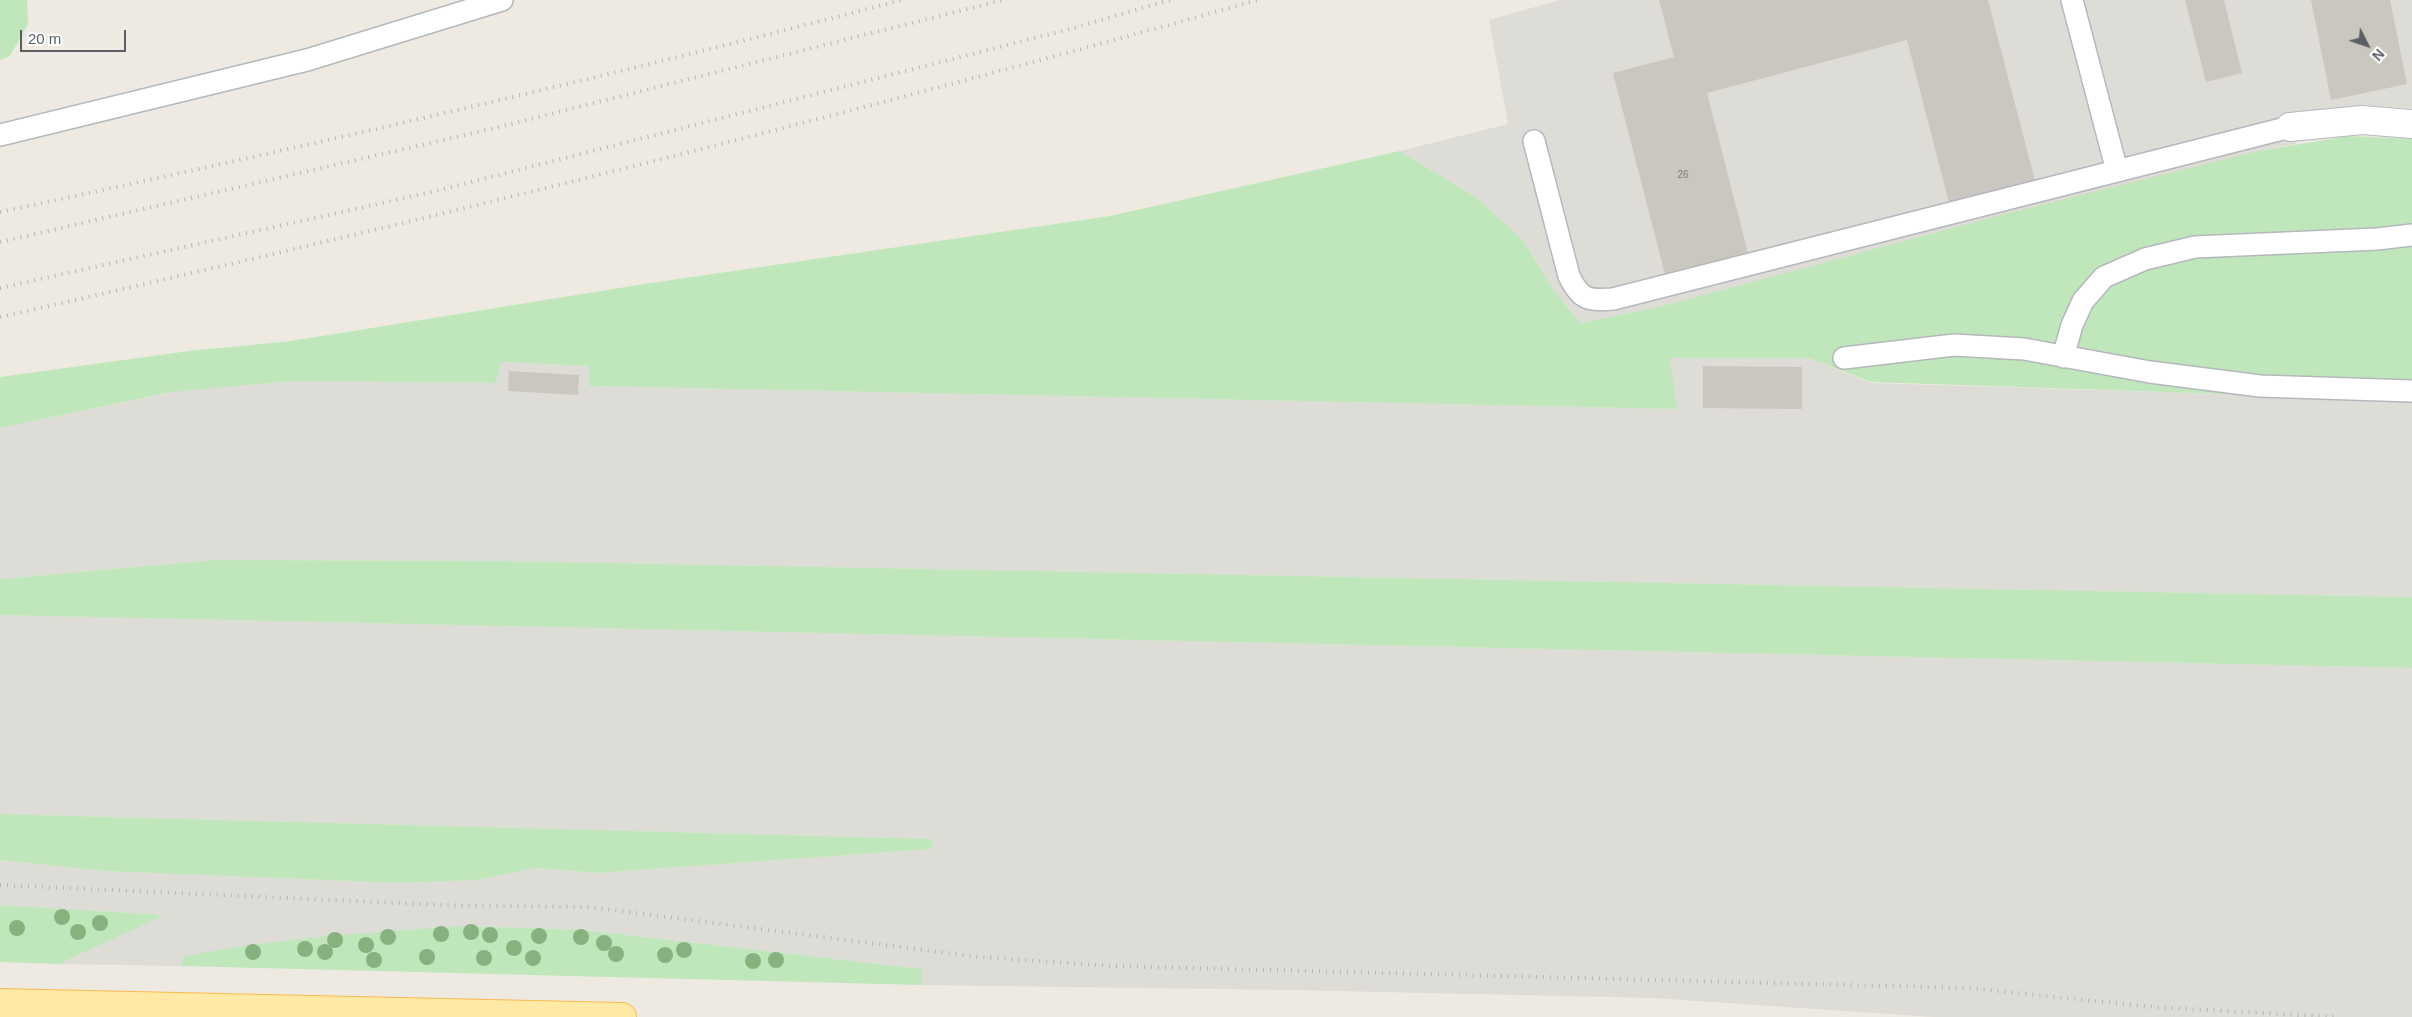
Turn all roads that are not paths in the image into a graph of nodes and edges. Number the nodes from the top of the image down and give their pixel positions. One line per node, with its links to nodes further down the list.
1 (502, 0): 5 (lane)
2 (2072, 0): 7 (lane)
3 (2412, 124): 4 (street)
4 (2290, 127): 7 (lane)
5 (0, 135)
6 (1534, 141): 7 (lane)
7 (2117, 171)
8 (2412, 235): 9 (lane)
9 (2063, 357): 10 (lane); 11 (lane)
10 (1844, 358)
11 (2412, 391)
12 (0, 1003): 13 (main road)
13 (622, 1017)

